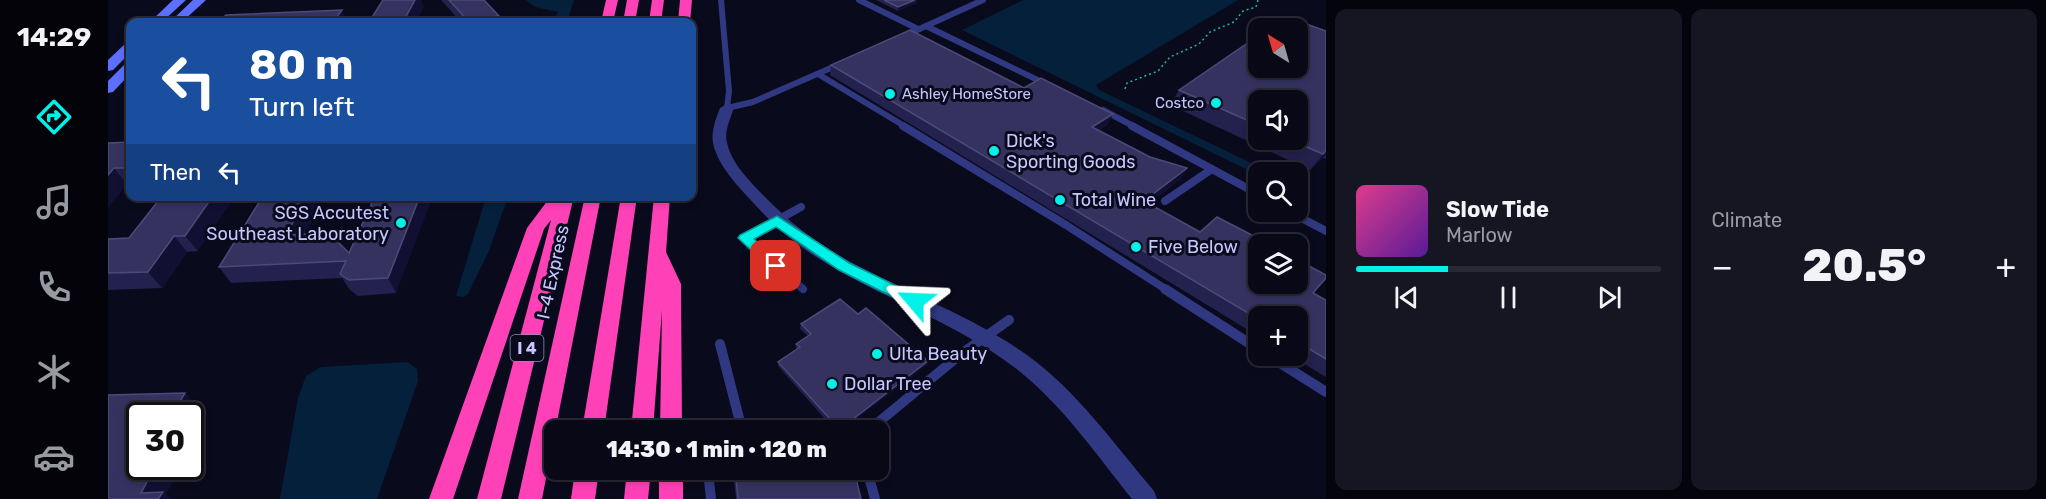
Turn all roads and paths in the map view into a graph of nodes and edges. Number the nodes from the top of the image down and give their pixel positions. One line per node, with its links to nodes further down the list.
1 (180, 0): 11 (street)
2 (200, 0): 12 (street)
3 (612, 0): 13 (highway)
4 (633, 0): 14 (highway)
5 (658, 0): 15 (highway)
6 (686, 0): 16 (highway)
7 (721, 0): 30 (lane)
8 (859, 0): 18 (lane)
9 (983, 0): 17 (lane)
10 (1258, 0): 28 (path)
11 (160, 18)
12 (180, 18)
13 (608, 18)
14 (630, 18)
15 (656, 18)
16 (684, 18)
17 (926, 26): 18 (lane); 26 (lane)
18 (918, 29): 19 (lane)
19 (898, 38)
20 (126, 50): 22 (street)
21 (848, 61): 25 (lane)
22 (108, 68): 23 (street)
23 (126, 68)
24 (126, 72): 27 (street)
25 (818, 74): 30 (lane); 47 (lane)
26 (1052, 87)
27 (108, 89)
28 (1125, 89)
29 (1096, 107): 31 (lane)
30 (727, 108): 40 (street)
31 (1212, 169): 32 (lane); 38 (lane)
32 (1248, 189)
33 (556, 201): 61 (highway)
34 (565, 201): 62 (highway, I 4)
35 (592, 201): 63 (highway, I-4 Express)
36 (628, 201): 51 (highway)
37 (662, 201): 43 (highway)
38 (1165, 201)
39 (801, 207): 40 (lane)
40 (777, 221): 44 (lane); 46 (street)
41 (1308, 222): 42 (lane)
42 (1326, 231)
43 (657, 252): 52 (highway); 53 (highway)
44 (803, 289)
45 (1008, 320): 46 (lane)
46 (984, 338): 55 (lane); 69 (street)
47 (1248, 343)
48 (720, 344): 54 (lane)
49 (1285, 366): 50 (lane)
50 (1326, 392)
51 (595, 420)
52 (643, 420)
53 (671, 420)
54 (739, 420)
55 (882, 420)
56 (586, 480): 64 (highway)
57 (638, 480): 65 (highway)
58 (671, 480): 66 (highway)
59 (709, 480): 67 (lane)
60 (870, 480): 68 (lane)
61 (441, 499)
62 (489, 499)
63 (530, 499)
64 (583, 499)
65 (636, 499)
66 (671, 499)
67 (711, 499)
68 (875, 499)
69 (1146, 499)

